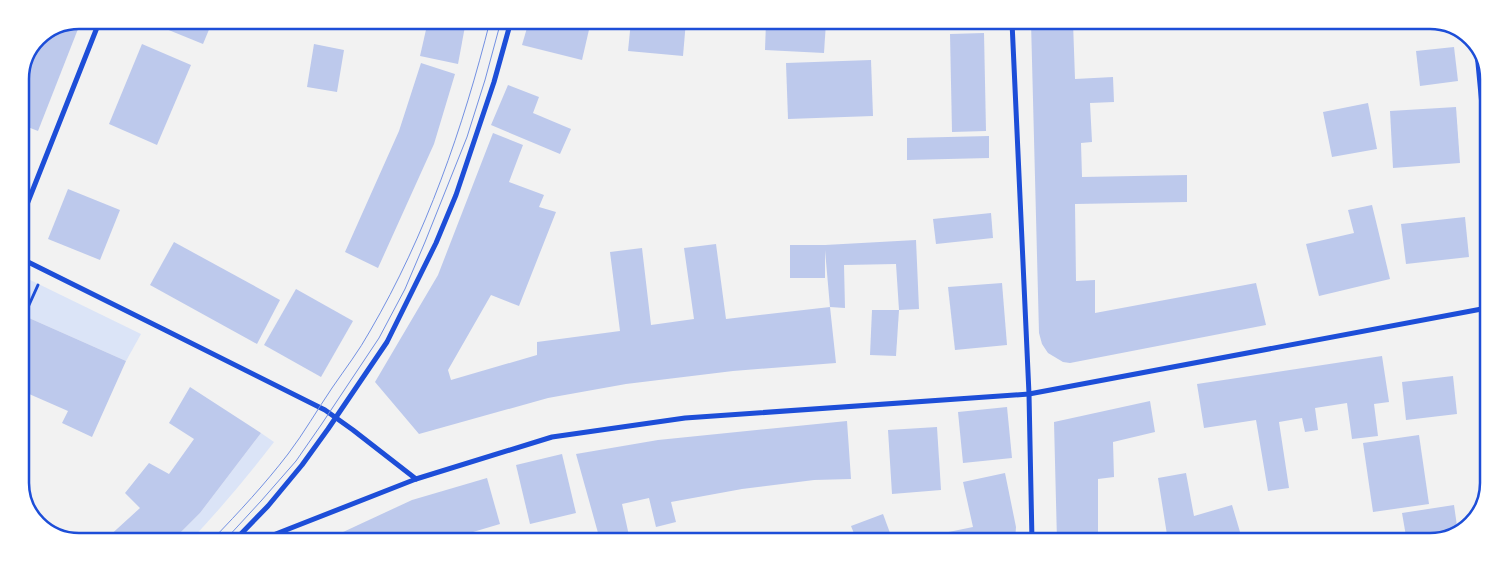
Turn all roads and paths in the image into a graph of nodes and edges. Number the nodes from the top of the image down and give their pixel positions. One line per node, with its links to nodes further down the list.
1 (96, 29): 6 (street)
2 (509, 29): 12 (street)
3 (1012, 29): 11 (street)
4 (1478, 63): 5 (street)
5 (1480, 84)
6 (29, 199)
7 (29, 262): 12 (street)
8 (41, 278): 9 (path)
9 (29, 305)
10 (1480, 309): 11 (street)
11 (1029, 394): 13 (street); 16 (street)
12 (336, 417): 13 (street); 14 (street)
13 (416, 479): 15 (street)
14 (242, 533)
15 (278, 533)
16 (1032, 533)

